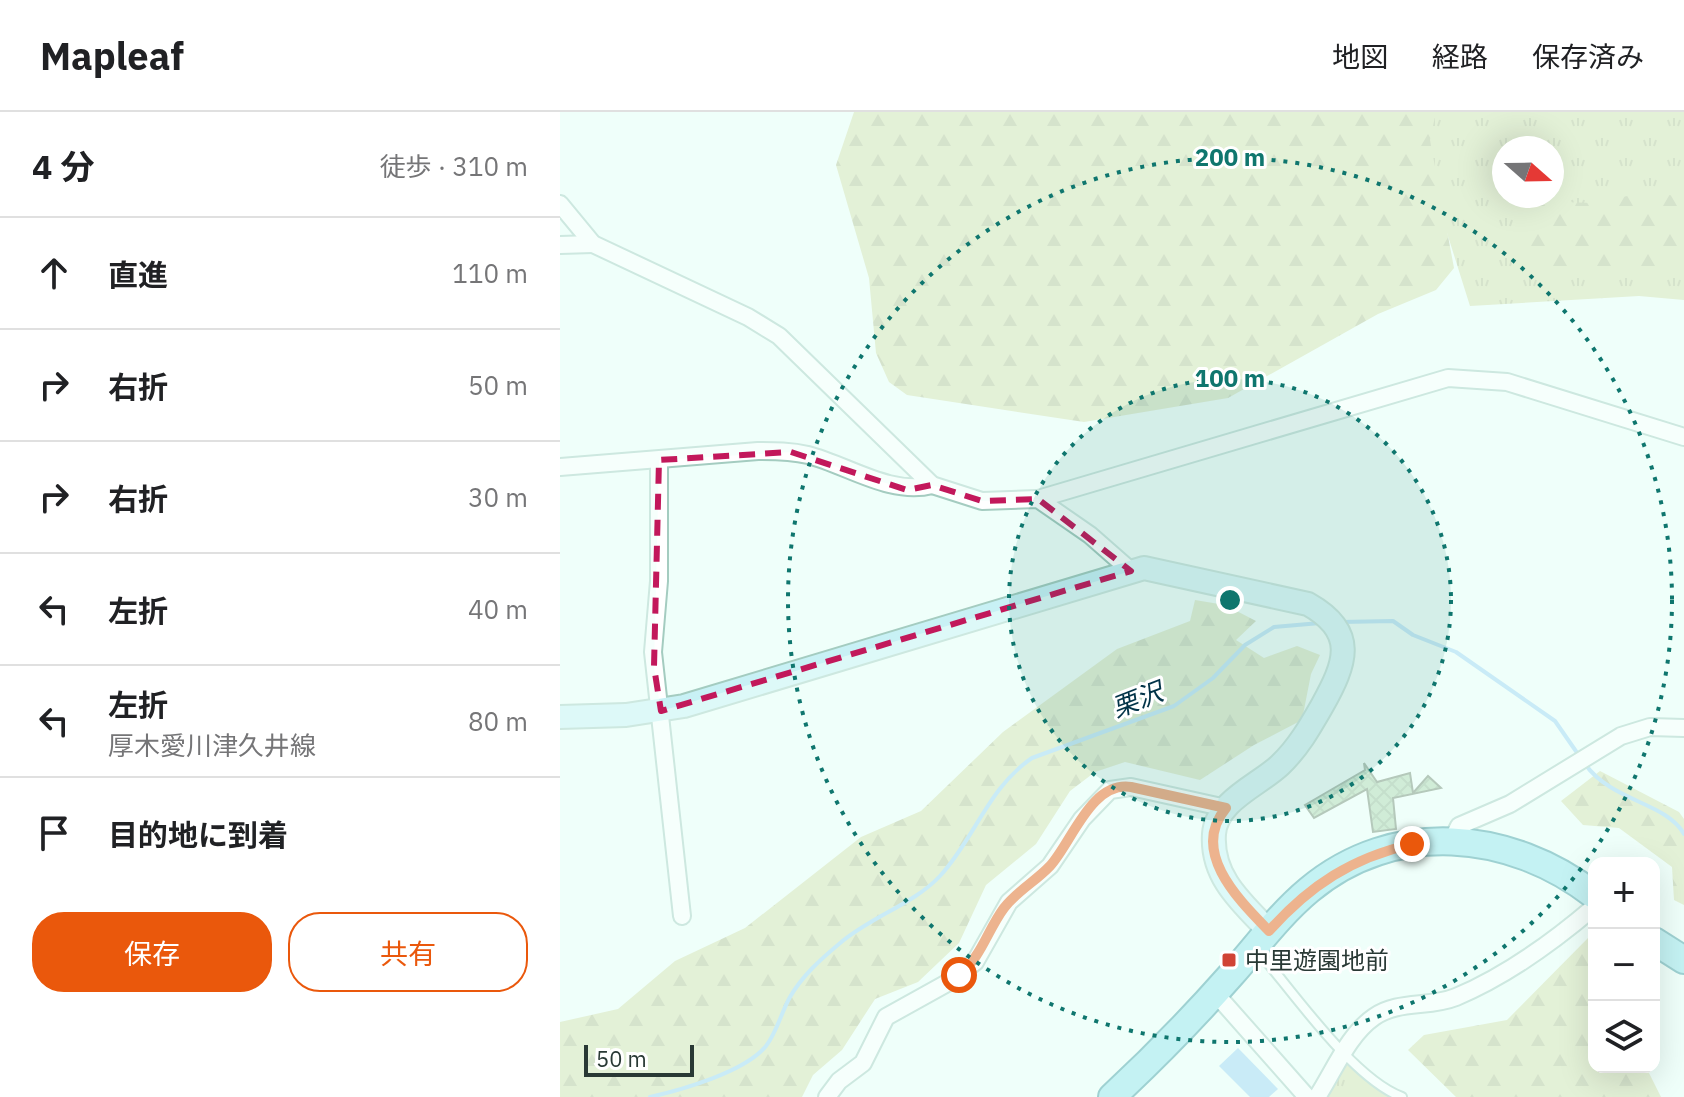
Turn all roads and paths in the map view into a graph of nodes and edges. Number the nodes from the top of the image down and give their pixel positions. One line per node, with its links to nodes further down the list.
1 (560, 204): 2 (street)
2 (593, 244): 3 (street); 7 (street)
3 (560, 245)
4 (1684, 437): 8 (street)
5 (659, 460): 6 (street); 7 (street); 10 (street)
6 (560, 467)
7 (932, 485): 8 (street)
8 (1038, 499): 9 (street)
9 (1131, 571): 10 (street); 13 (street)
10 (661, 711): 11 (street); 17 (street)
11 (560, 717)
12 (1684, 728): 14 (street)
13 (1226, 808): 18 (street); 23 (street)
14 (1452, 840): 15 (main road); 18 (main road)
15 (1588, 891)
16 (1588, 912): 22 (street)
17 (682, 916)
18 (1262, 939): 21 (main road); 22 (lane)
19 (1660, 945): 20 (main road)
20 (1684, 960)
21 (1215, 993): 24 (main road); 25 (street)
22 (1343, 1054): 26 (street); 27 (lane)
23 (827, 1097)
24 (1112, 1097)
25 (1307, 1097)
26 (1317, 1097)
27 (1402, 1097)

